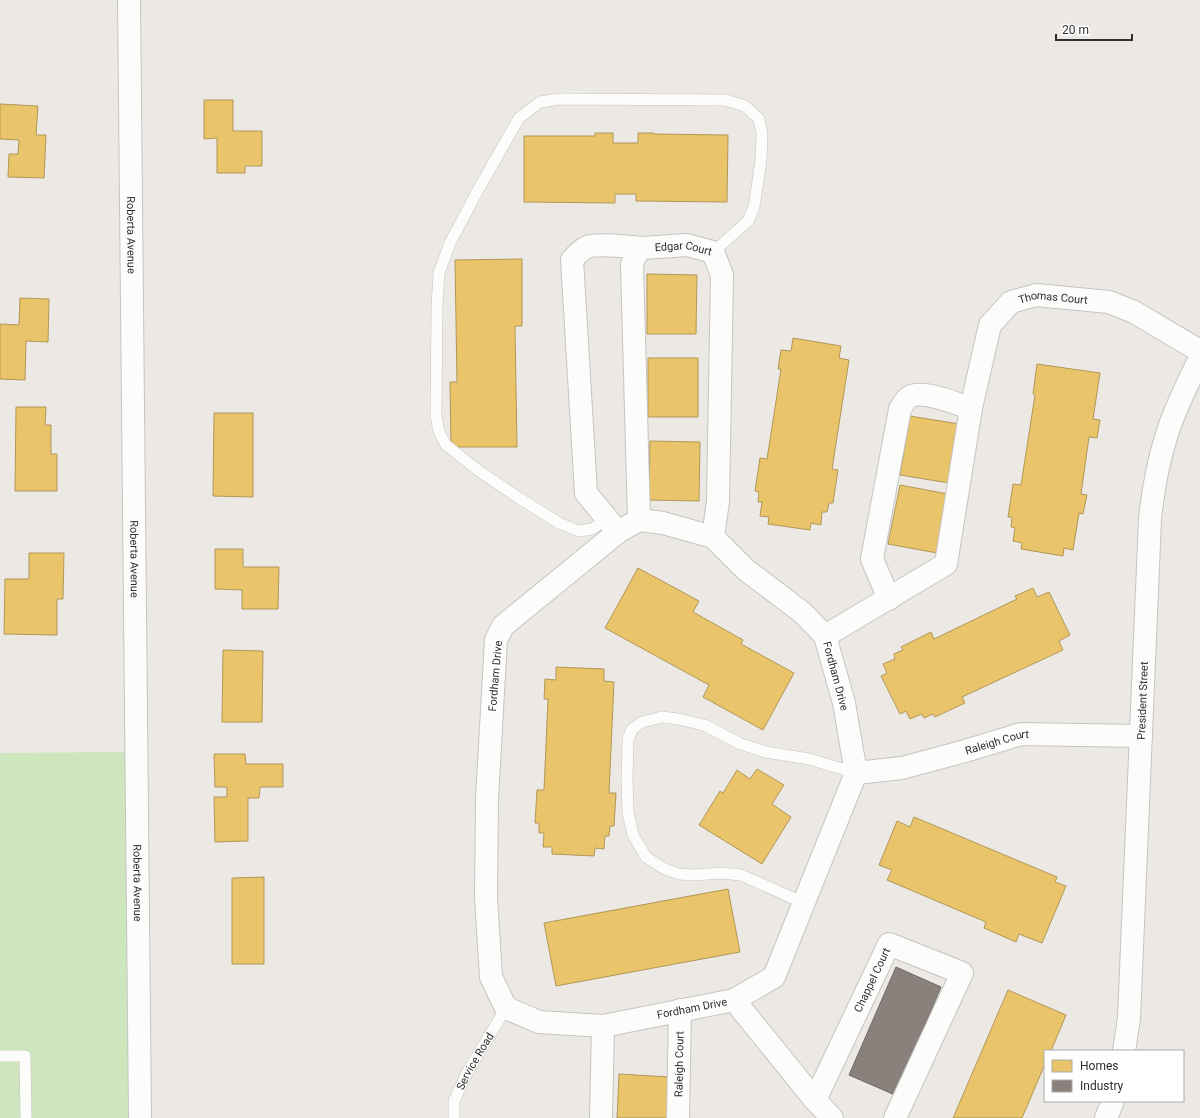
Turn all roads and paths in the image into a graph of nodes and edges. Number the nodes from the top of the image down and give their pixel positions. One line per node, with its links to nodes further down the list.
1 (129, 0): 24 (street, Roberta Avenue)
2 (642, 248): 3 (street, Edgar Court); 7 (street, Edgar Court); 8 (street)
3 (712, 252): 8 (lane); 9 (street, Edgar Court)
4 (1200, 351): 6 (street, Thomas Court)
5 (1200, 358): 12 (street, President Street)
6 (971, 408): 10 (street, Thomas Court); 10 (street)
7 (639, 520): 8 (street, Fordham Drive); 9 (street, Fordham Drive)
8 (612, 526): 16 (street, Fordham Drive)
9 (713, 537): 11 (street, Fordham Drive)
10 (889, 599): 11 (street, Thomas Court)
11 (825, 636): 13 (street, Fordham Drive)
12 (1141, 736): 13 (street, Raleigh Court); 19 (street, President Street)
13 (856, 773): 14 (street, Fordham Drive); 14 (lane)
14 (804, 903): 15 (street, Fordham Drive)
15 (734, 1000): 17 (street, Fordham Drive); 21 (street)
16 (506, 1008): 18 (street, Fordham Drive); 25 (lane, Service Road)
17 (680, 1010): 18 (street, Fordham Drive); 27 (street, Raleigh Court)
18 (603, 1026): 26 (street)
19 (1124, 1050)
20 (0, 1056): 23 (lane)
21 (815, 1100): 28 (street); 29 (street, Chappel Court)
22 (1113, 1102): 30 (street)
23 (26, 1118)
24 (140, 1118)
25 (454, 1118)
26 (601, 1118)
27 (678, 1118)
28 (832, 1118)
29 (895, 1118)
30 (1106, 1118)

